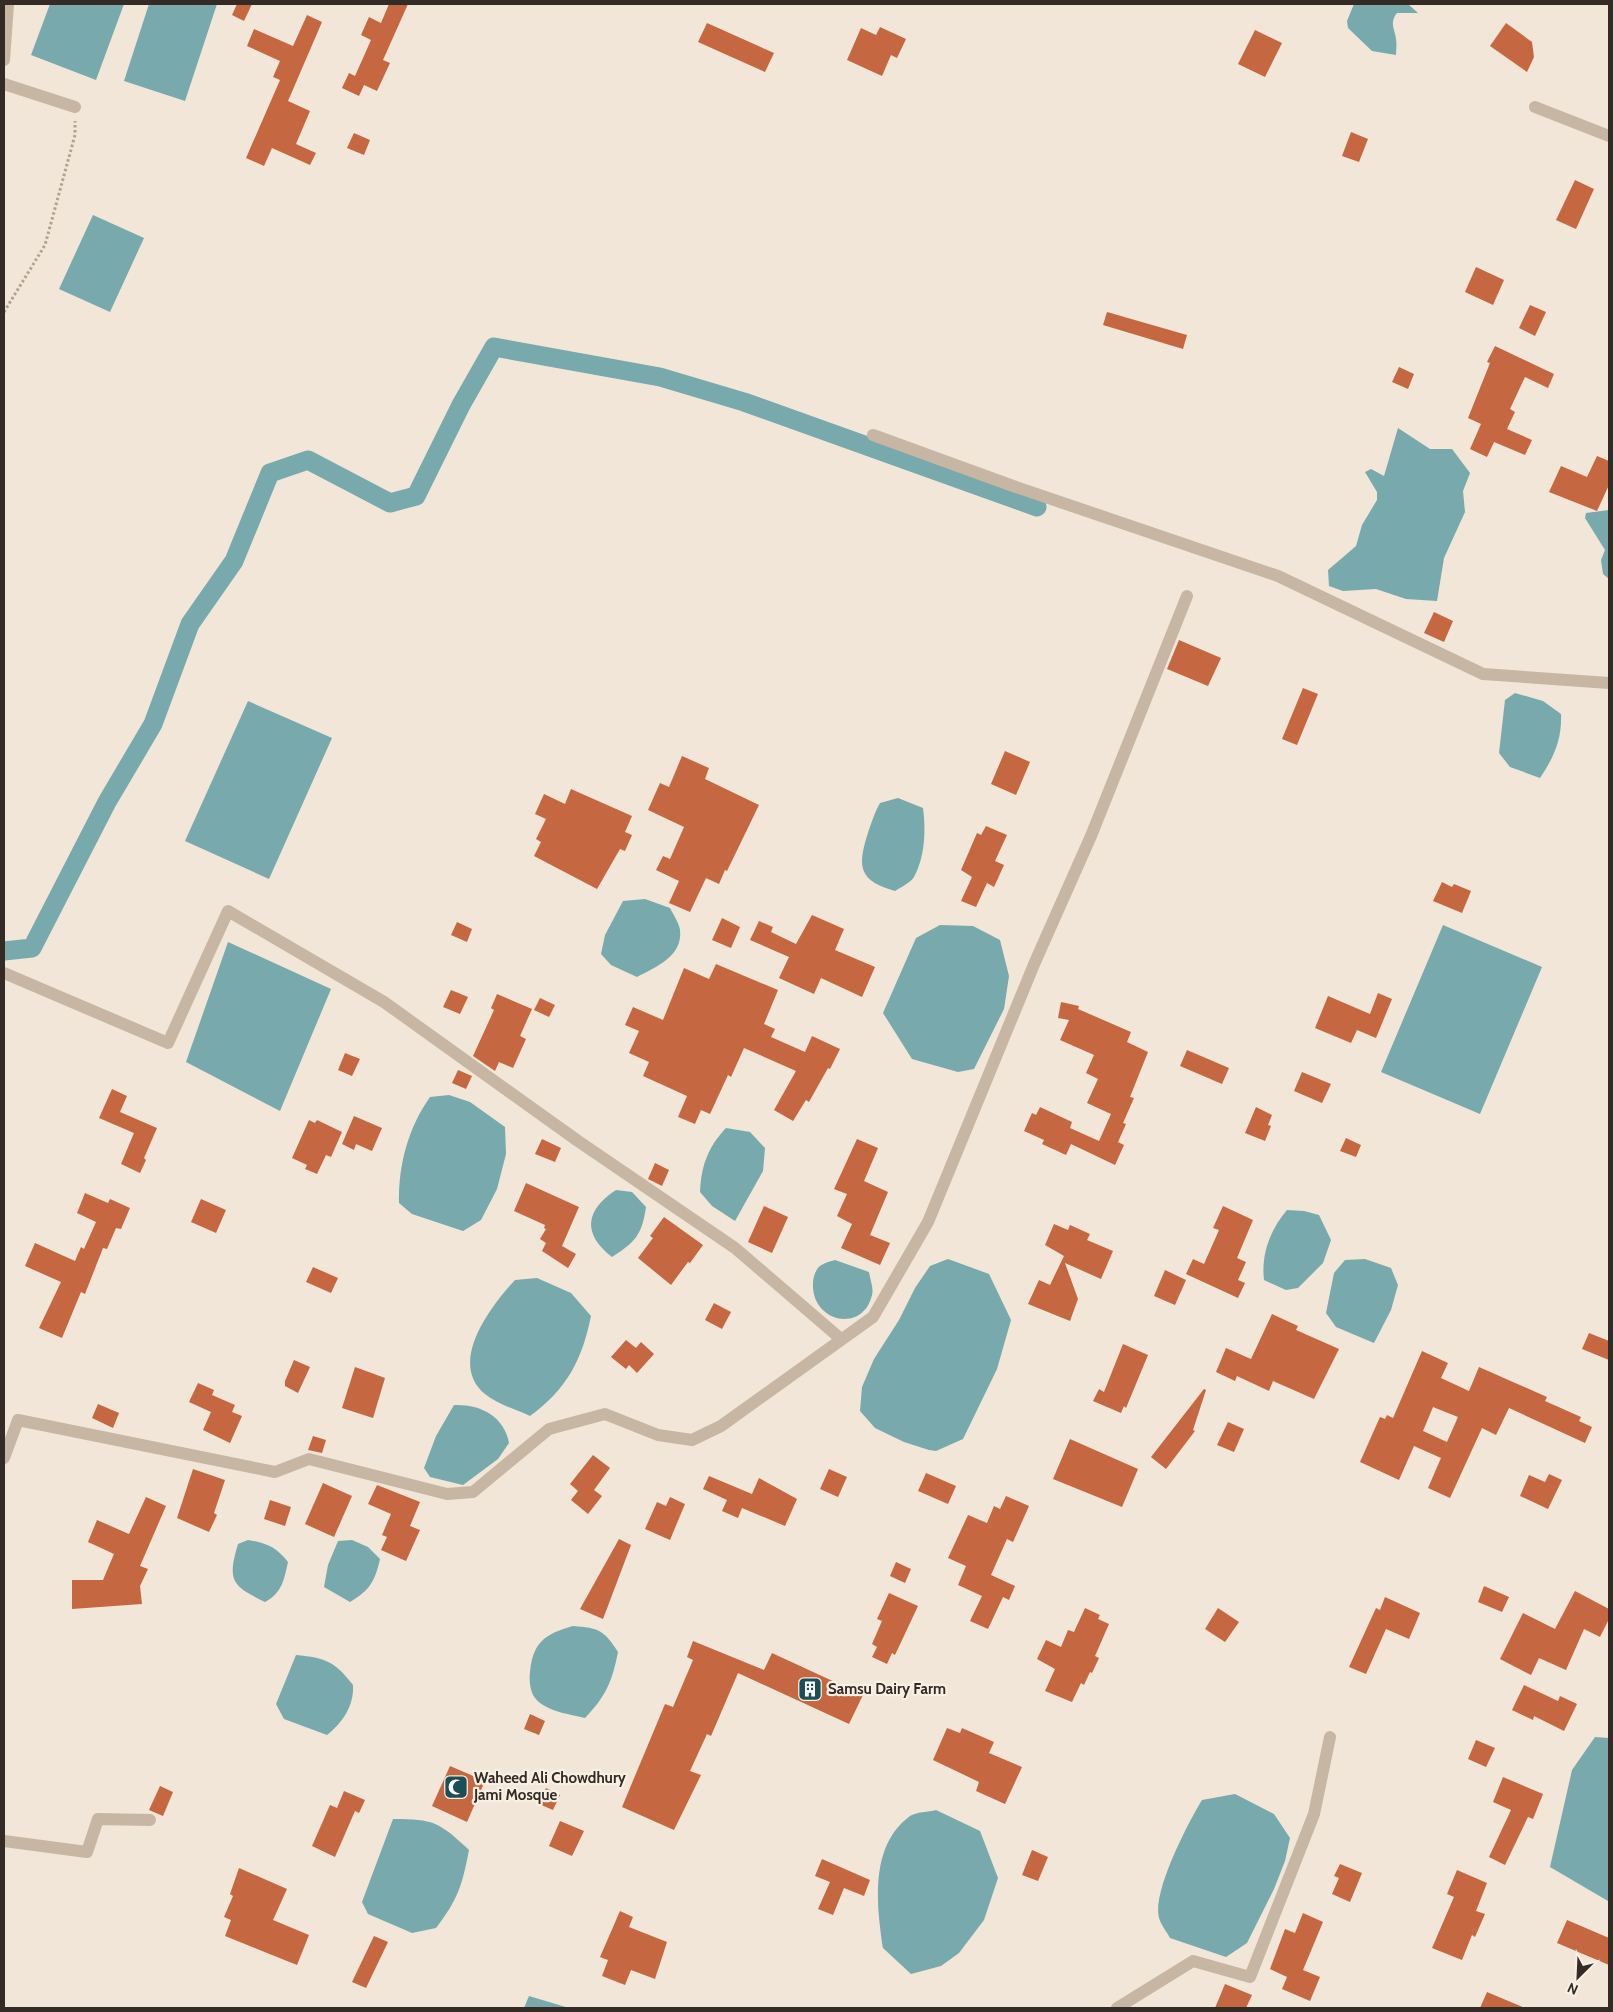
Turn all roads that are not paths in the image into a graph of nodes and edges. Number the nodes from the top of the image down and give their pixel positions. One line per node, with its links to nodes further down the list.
1 (8, 4): 2 (street)
2 (4, 60)
3 (4, 84): 4 (street)
4 (75, 107)
5 (1535, 107): 6 (street)
6 (1609, 136)
7 (874, 435): 9 (street)
8 (1187, 596): 11 (street)
9 (1609, 683)
10 (4, 973): 11 (street)
11 (841, 1339): 12 (street)
12 (4, 1458)
13 (1330, 1737): 16 (street)
14 (150, 1820): 15 (street)
15 (4, 1842)
16 (1117, 2008)

